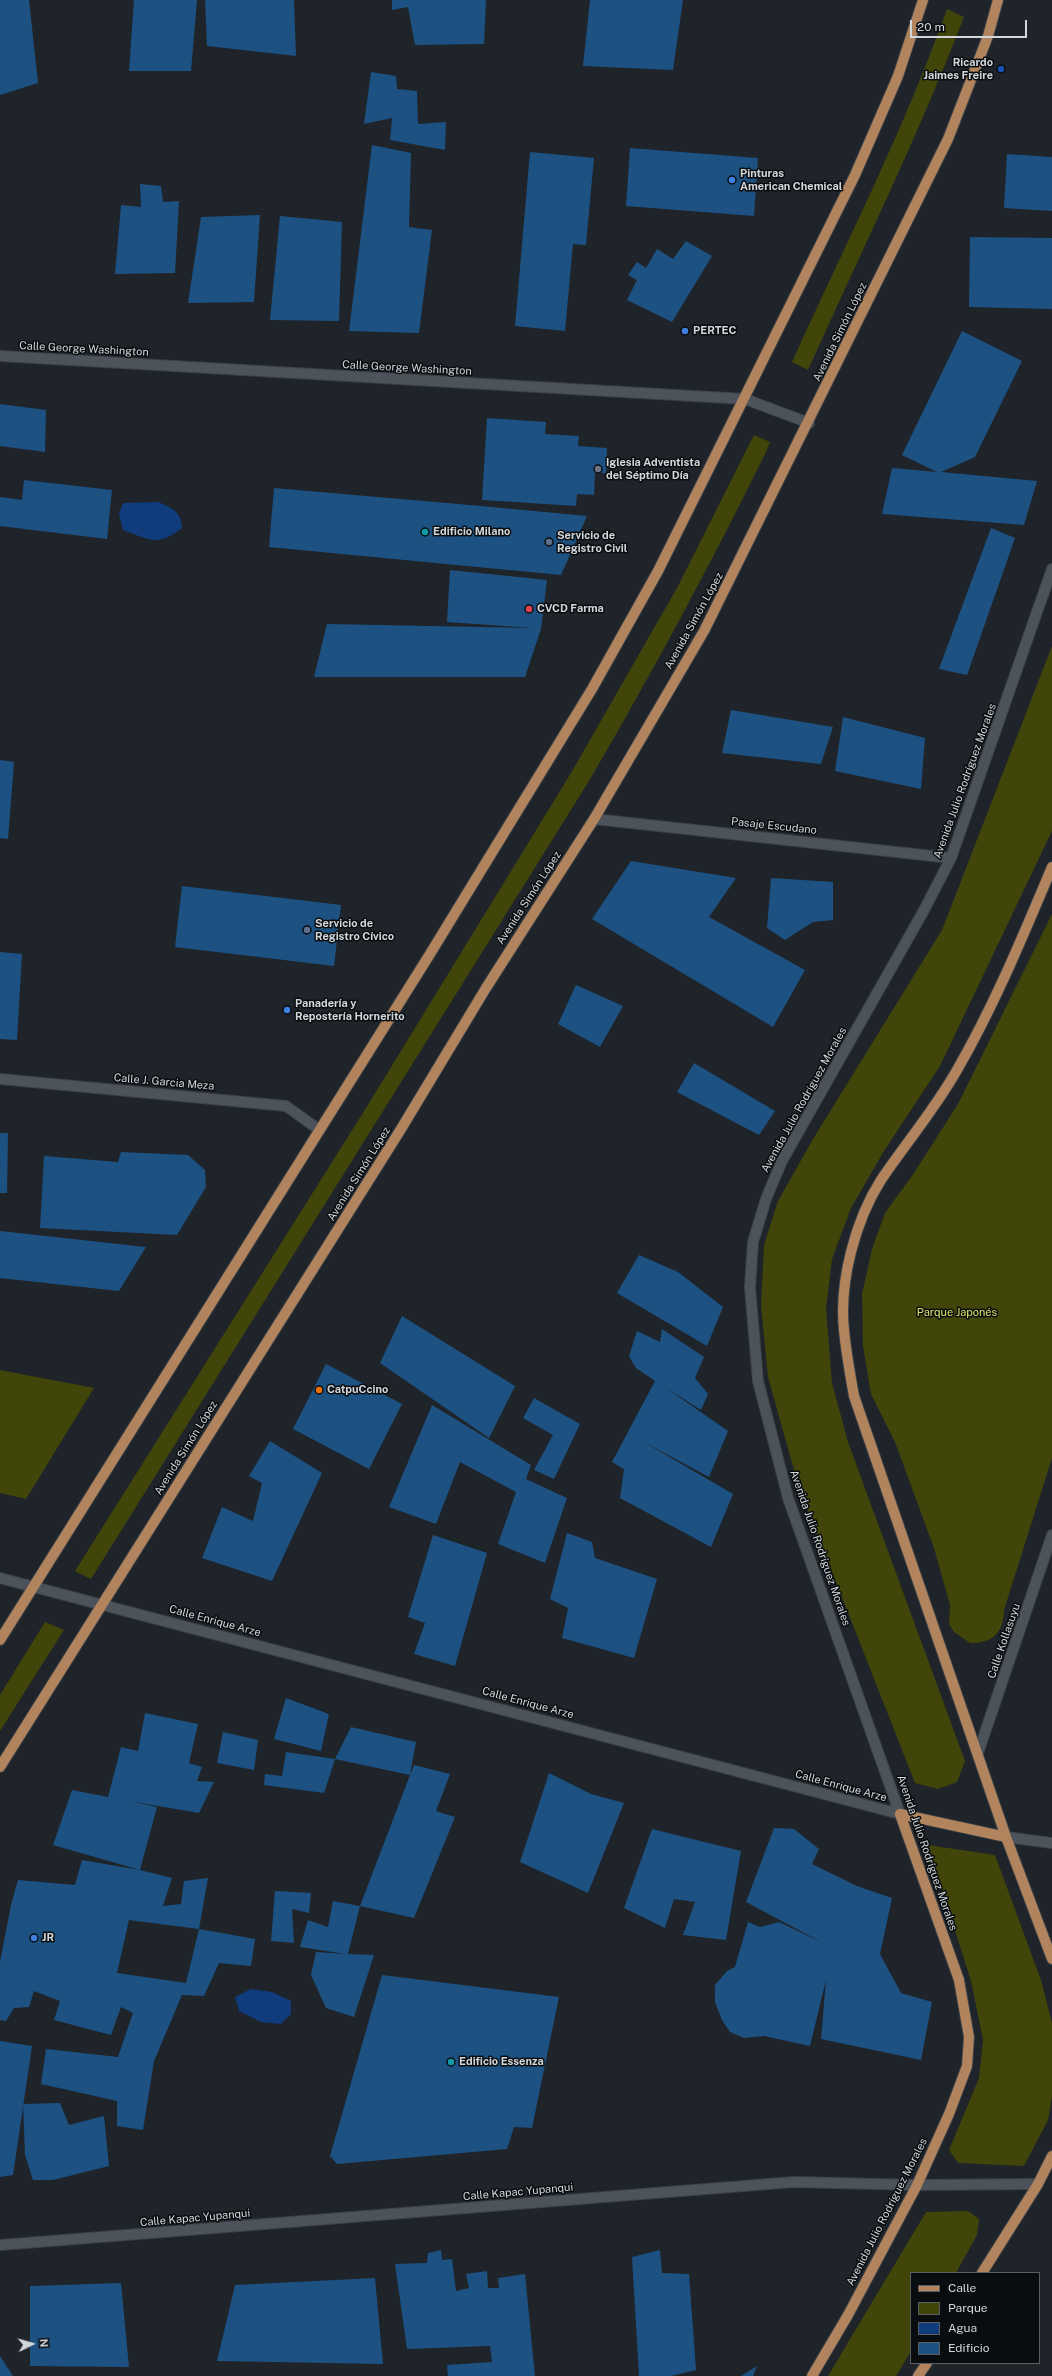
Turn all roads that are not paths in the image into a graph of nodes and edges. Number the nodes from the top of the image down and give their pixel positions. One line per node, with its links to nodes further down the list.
1 (923, 0): 4 (main road)
2 (998, 0): 5 (main road, Avenida Simón López)
3 (0, 356): 4 (street, Calle George Washington)
4 (745, 399): 5 (street, Calle George Washington); 11 (main road)
5 (809, 423): 7 (main road, Avenida Simón López)
6 (1052, 569): 8 (street, Avenida Julio Rodríguez Morales)
7 (594, 818): 8 (street, Pasaje Escudano); 15 (main road, Avenida Simón López)
8 (951, 858): 19 (street, Avenida Julio Rodríguez Morales)
9 (1052, 867): 17 (main road)
10 (0, 1079): 11 (street, Calle J. Garcia Meza)
11 (318, 1129): 14 (main road)
12 (1052, 1535): 17 (street, Calle Kollasuyu)
13 (0, 1578): 14 (street, Calle Enrique Arze)
14 (33, 1586): 15 (street, Calle Enrique Arze); 16 (main road)
15 (102, 1604): 18 (main road, Avenida Simón López); 19 (street, Calle Enrique Arze)
16 (0, 1640)
17 (978, 1753): 20 (main road)
18 (0, 1767)
19 (900, 1814): 20 (main road, Calle Enrique Arze); 24 (main road, Avenida Julio Rodríguez Morales)
20 (1006, 1837): 21 (street, Calle Enrique Arze); 22 (main road)
21 (1052, 1843)
22 (1052, 1960)
23 (1052, 2156): 25 (main road)
24 (917, 2184): 25 (street, Calle Kapac Yupanqui); 26 (street, Calle Kapac Yupanqui); 29 (main road, Avenida Julio Rodríguez Morales)
25 (1038, 2184): 27 (main road)
26 (0, 2245)
27 (983, 2272)
28 (926, 2364): 30 (main road)
29 (812, 2376)
30 (918, 2376)

